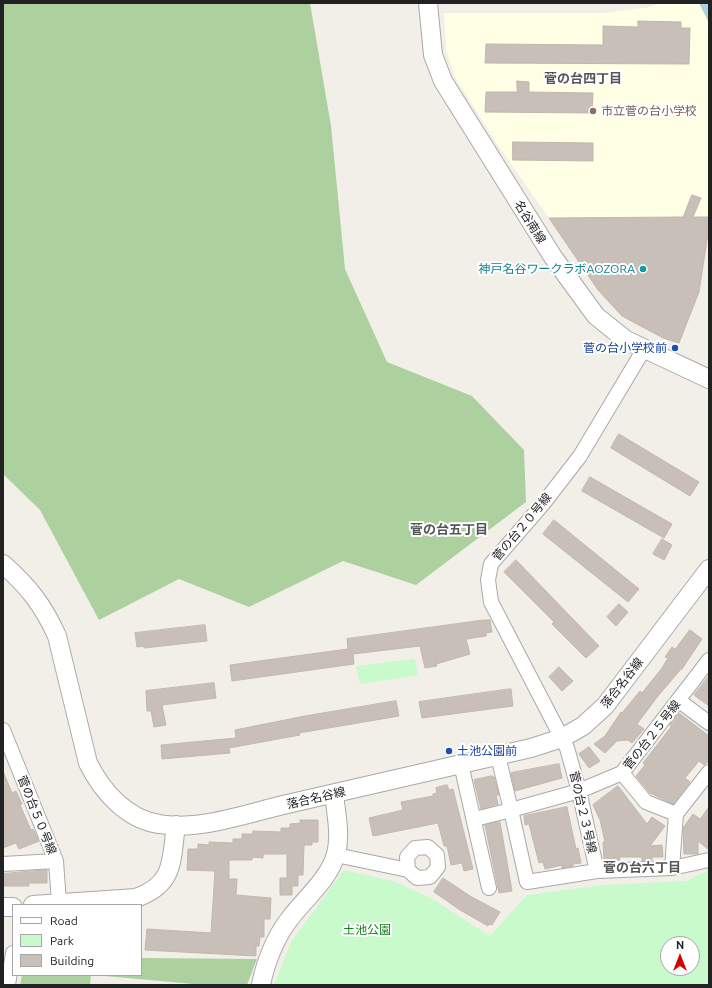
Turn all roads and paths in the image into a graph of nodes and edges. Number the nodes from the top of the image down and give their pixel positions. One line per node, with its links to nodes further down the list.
1 (428, 3): 2 (street, 名谷南線)
2 (644, 349): 3 (street, 名谷南線); 10 (street, 菅の台２０号線)
3 (709, 379)
4 (3, 564): 20 (street, 落合名谷線)
5 (709, 569): 10 (street, 落合名谷線)
6 (709, 660): 7 (street, 菅の台２５号線)
7 (678, 700): 8 (street); 14 (street, 菅の台２５号線)
8 (709, 723)
9 (3, 730): 23 (street, 菅の台５０号線)
10 (562, 738): 11 (street, 落合名谷線); 15 (street, 菅の台２３号線)
11 (498, 756): 12 (street, 落合名谷線); 17 (street)
12 (461, 764): 16 (street, 落合名谷線); 19 (street)
13 (709, 772): 18 (street)
14 (622, 773): 15 (street, 菅の台２５号線); 18 (street)
15 (579, 791): 17 (street, 菅の台２５号線); 27 (street, 菅の台２３号線)
16 (334, 794): 20 (street, 落合名谷線); 21 (street)
17 (511, 810): 19 (street, 菅の台２５号線); 27 (street)
18 (676, 814): 25 (street)
19 (474, 820): 28 (street)
20 (176, 825): 29 (street)
21 (336, 855): 26 (street); 33 (street)
22 (709, 860): 25 (street)
23 (56, 861): 24 (street); 29 (street, 菅の台５０号線)
24 (3, 864)
25 (672, 868): 27 (street)
26 (408, 870)
27 (597, 871)
28 (489, 888)
29 (59, 903): 30 (street)
30 (46, 904)
31 (12, 959): 32 (street)
32 (8, 985)
33 (261, 985)

